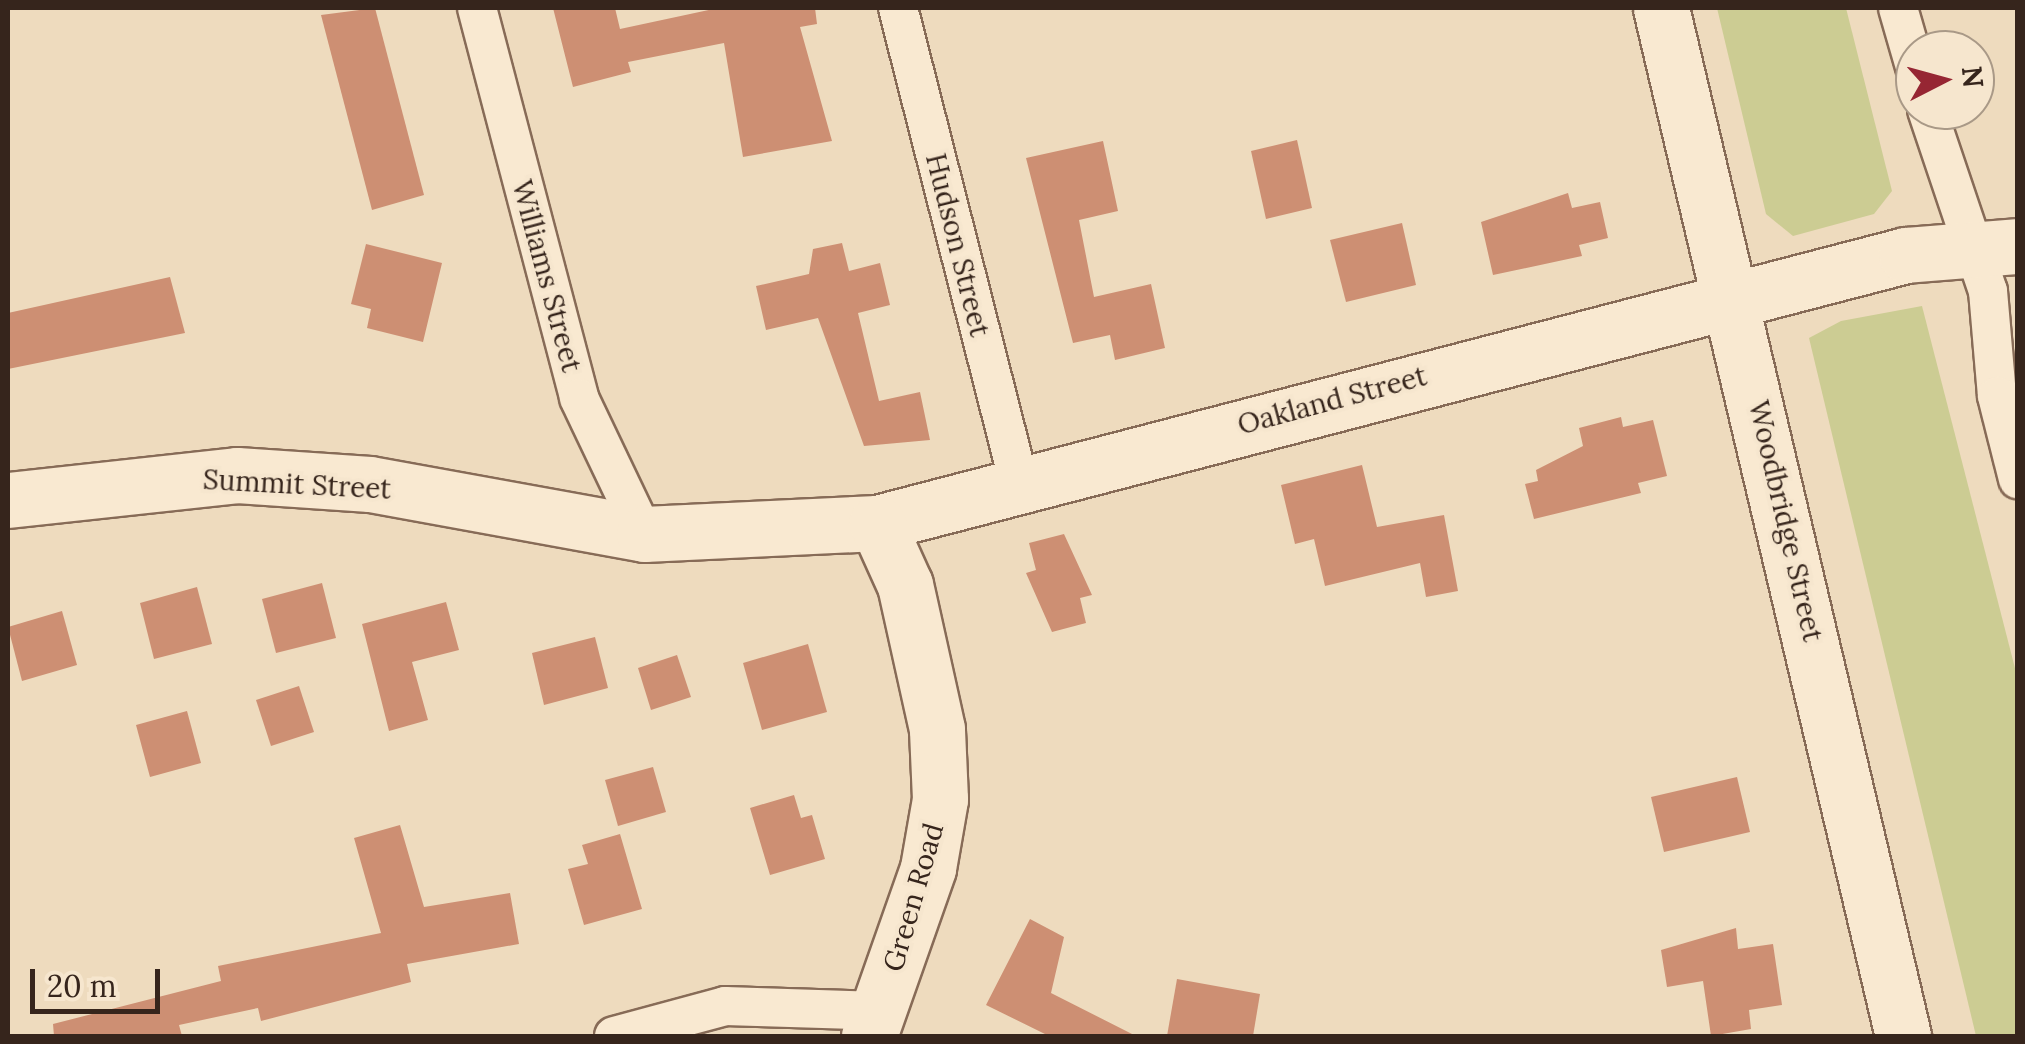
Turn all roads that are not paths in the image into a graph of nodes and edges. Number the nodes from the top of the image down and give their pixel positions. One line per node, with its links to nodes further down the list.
1 (477, 8): 11 (street, Williams Street)
2 (898, 8): 8 (street, Hudson Street)
3 (1661, 8): 6 (street, Woodbridge Street)
4 (1937, 130): 5 (street)
5 (1995, 246): 6 (street, Oakland Street); 7 (street)
6 (1736, 302): 8 (street, Oakland Street); 14 (street, Woodbridge Street)
7 (2018, 479)
8 (1019, 482): 10 (street, Oakland Street)
9 (8, 500): 11 (street, Summit Street)
10 (877, 523): 11 (street, Oakland Street); 12 (street, Green Road)
11 (644, 534)
12 (874, 1024): 13 (street)
13 (614, 1036)
14 (1903, 1036)

